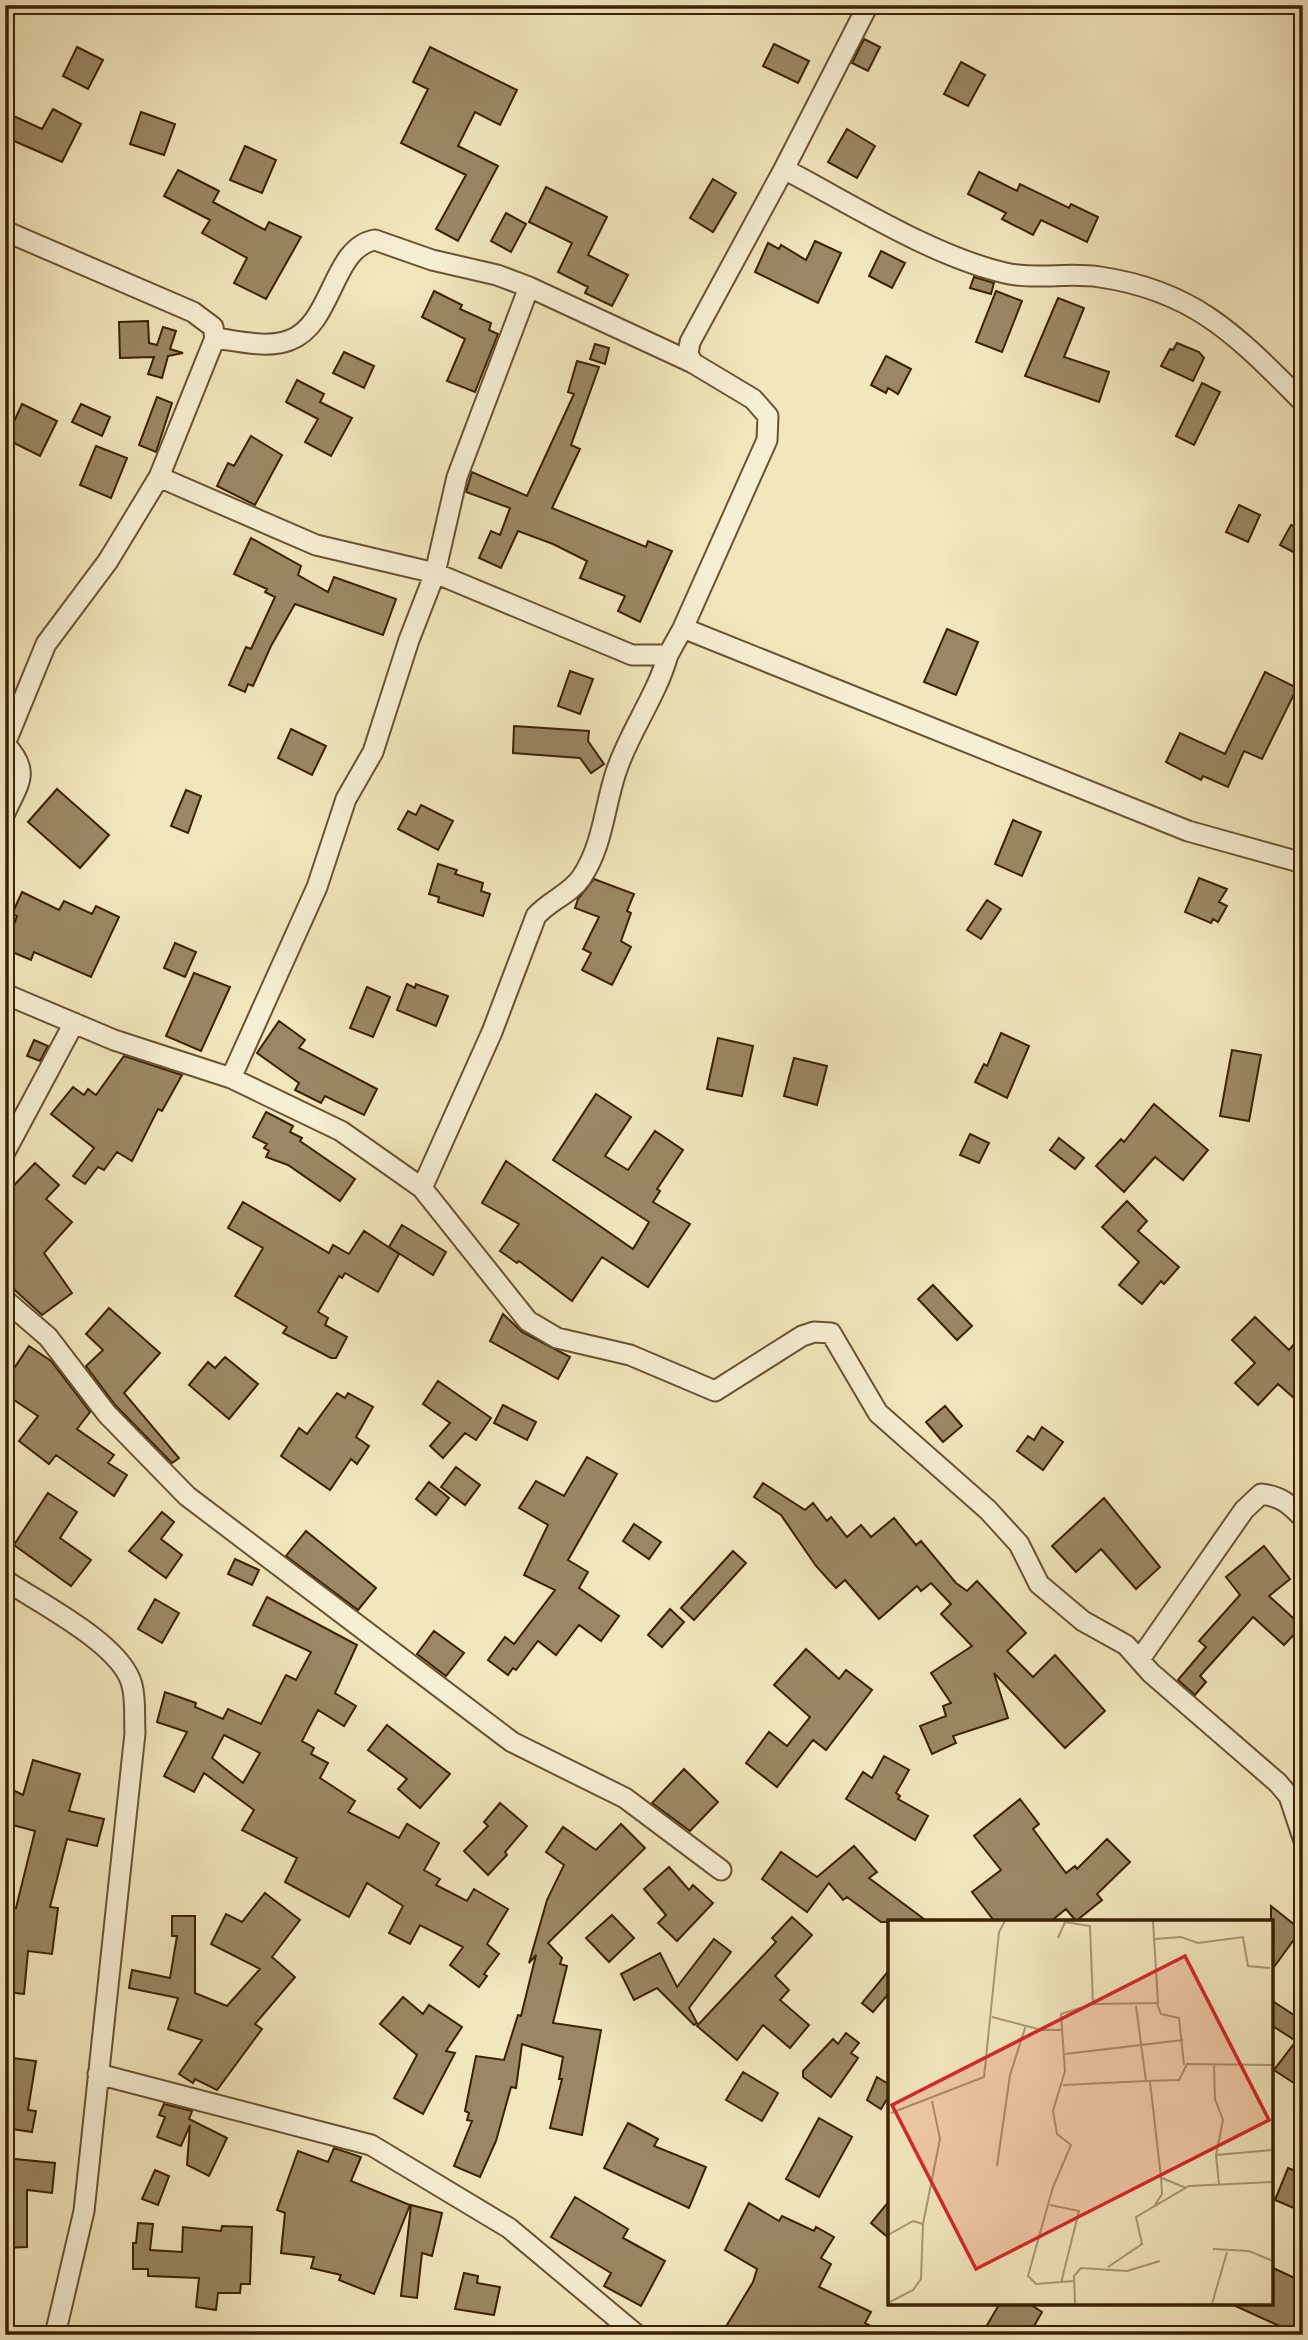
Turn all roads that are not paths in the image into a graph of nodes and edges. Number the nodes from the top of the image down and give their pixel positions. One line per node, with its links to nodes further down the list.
1 (868, 5): 2 (street)
2 (784, 169): 6 (street); 7 (street)
3 (5, 231): 5 (street)
4 (529, 286): 5 (street); 6 (street); 9 (street)
5 (215, 338): 8 (street)
6 (693, 363): 10 (street)
7 (1303, 402)
8 (159, 477): 9 (street); 12 (street)
9 (435, 573): 11 (street); 16 (street)
10 (683, 628): 11 (street); 13 (street)
11 (668, 655): 18 (street)
12 (5, 813)
13 (1303, 863)
14 (5, 994): 15 (street)
15 (74, 1023): 16 (street); 17 (street)
16 (231, 1078): 18 (street)
17 (5, 1152)
18 (422, 1188): 22 (street)
19 (5, 1300): 24 (street)
20 (1303, 1518): 22 (street)
21 (5, 1580): 25 (street)
22 (1140, 1659): 23 (street)
23 (1303, 1838)
24 (721, 1870)
25 (98, 2074): 26 (street); 27 (street)
26 (55, 2335)
27 (637, 2335)

